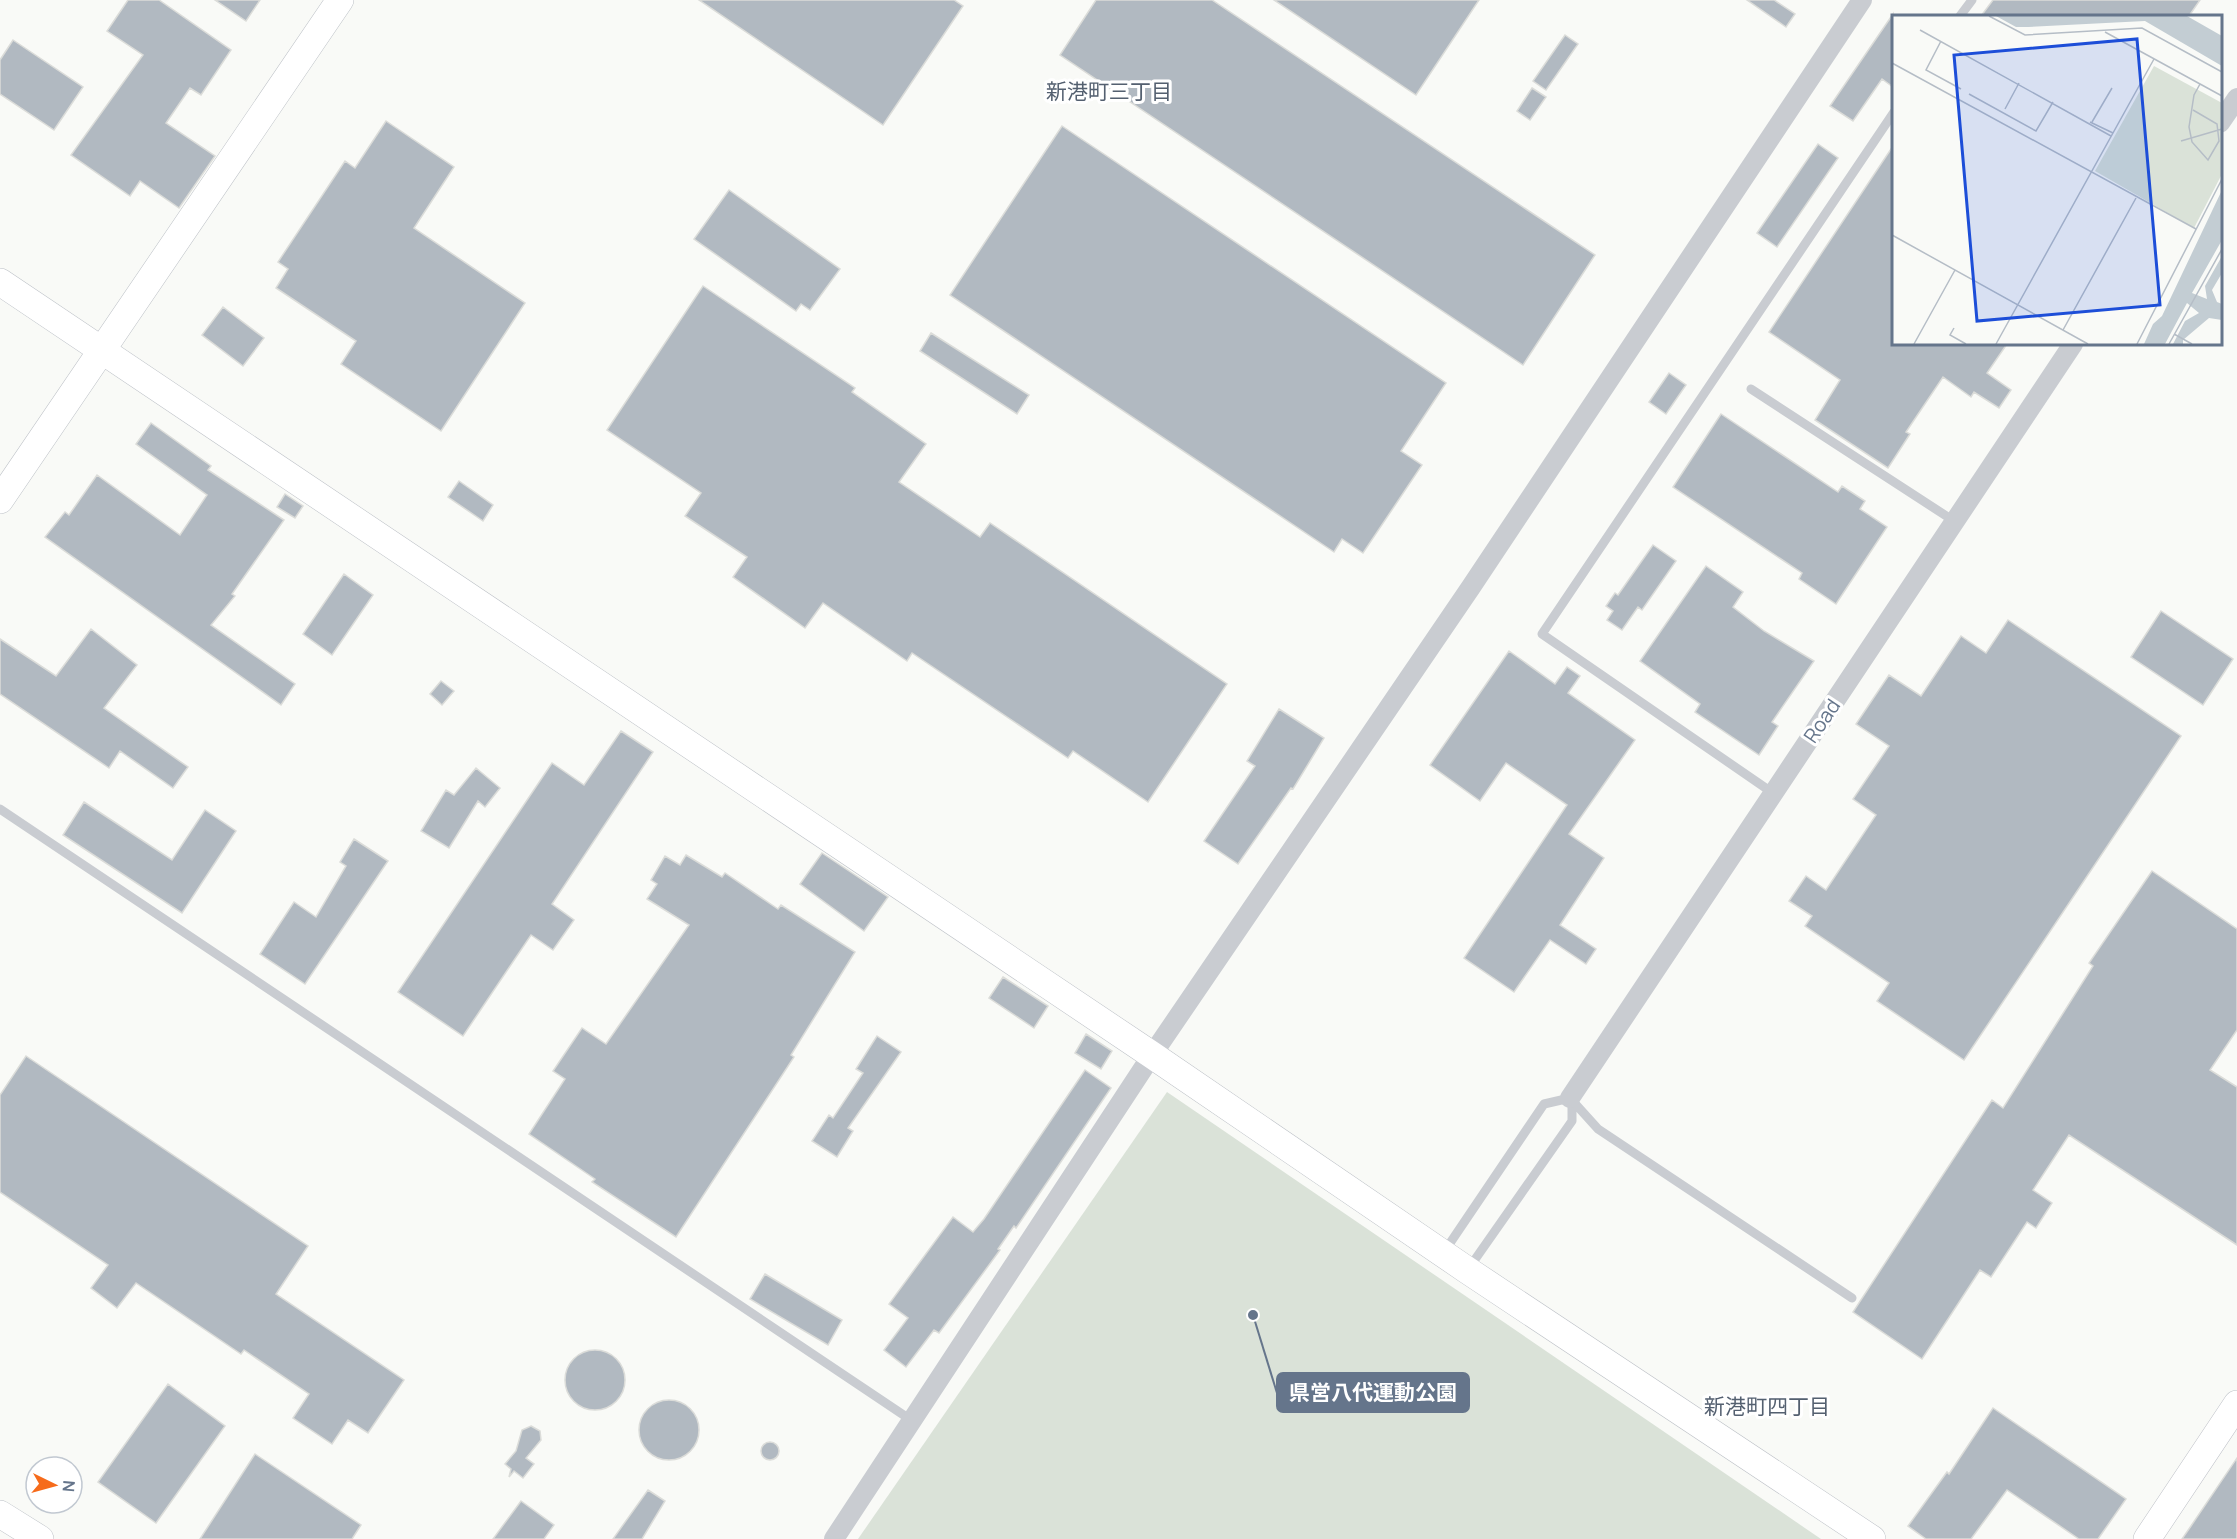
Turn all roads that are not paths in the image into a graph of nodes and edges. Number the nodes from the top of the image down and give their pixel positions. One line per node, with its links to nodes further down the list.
1 (340, 0): 13 (street)
2 (1863, 0): 19 (street)
3 (1972, 0): 4 (lane)
4 (1961, 15)
5 (2237, 92): 8 (lane)
6 (2237, 98): 9 (street)
7 (1892, 113): 17 (lane)
8 (2222, 114)
9 (2222, 120)
10 (0, 282): 13 (street)
11 (2071, 345): 16 (lane)
12 (2071, 345): 20 (street, Road)
13 (101, 350): 15 (street); 19 (street)
14 (1751, 389): 16 (lane)
15 (0, 500)
16 (1954, 521): 17 (lane)
17 (1770, 791): 20 (lane)
18 (0, 809): 25 (lane)
19 (1152, 1055): 21 (street); 25 (street)
20 (1570, 1098): 21 (lane); 22 (lane); 23 (lane)
21 (1443, 1254): 22 (street)
22 (1467, 1270): 29 (street)
23 (1852, 1298)
24 (2237, 1404): 30 (street)
25 (911, 1420): 28 (street)
26 (0, 1514): 27 (street)
27 (40, 1539)
28 (834, 1539)
29 (1872, 1539)
30 (2147, 1539)

